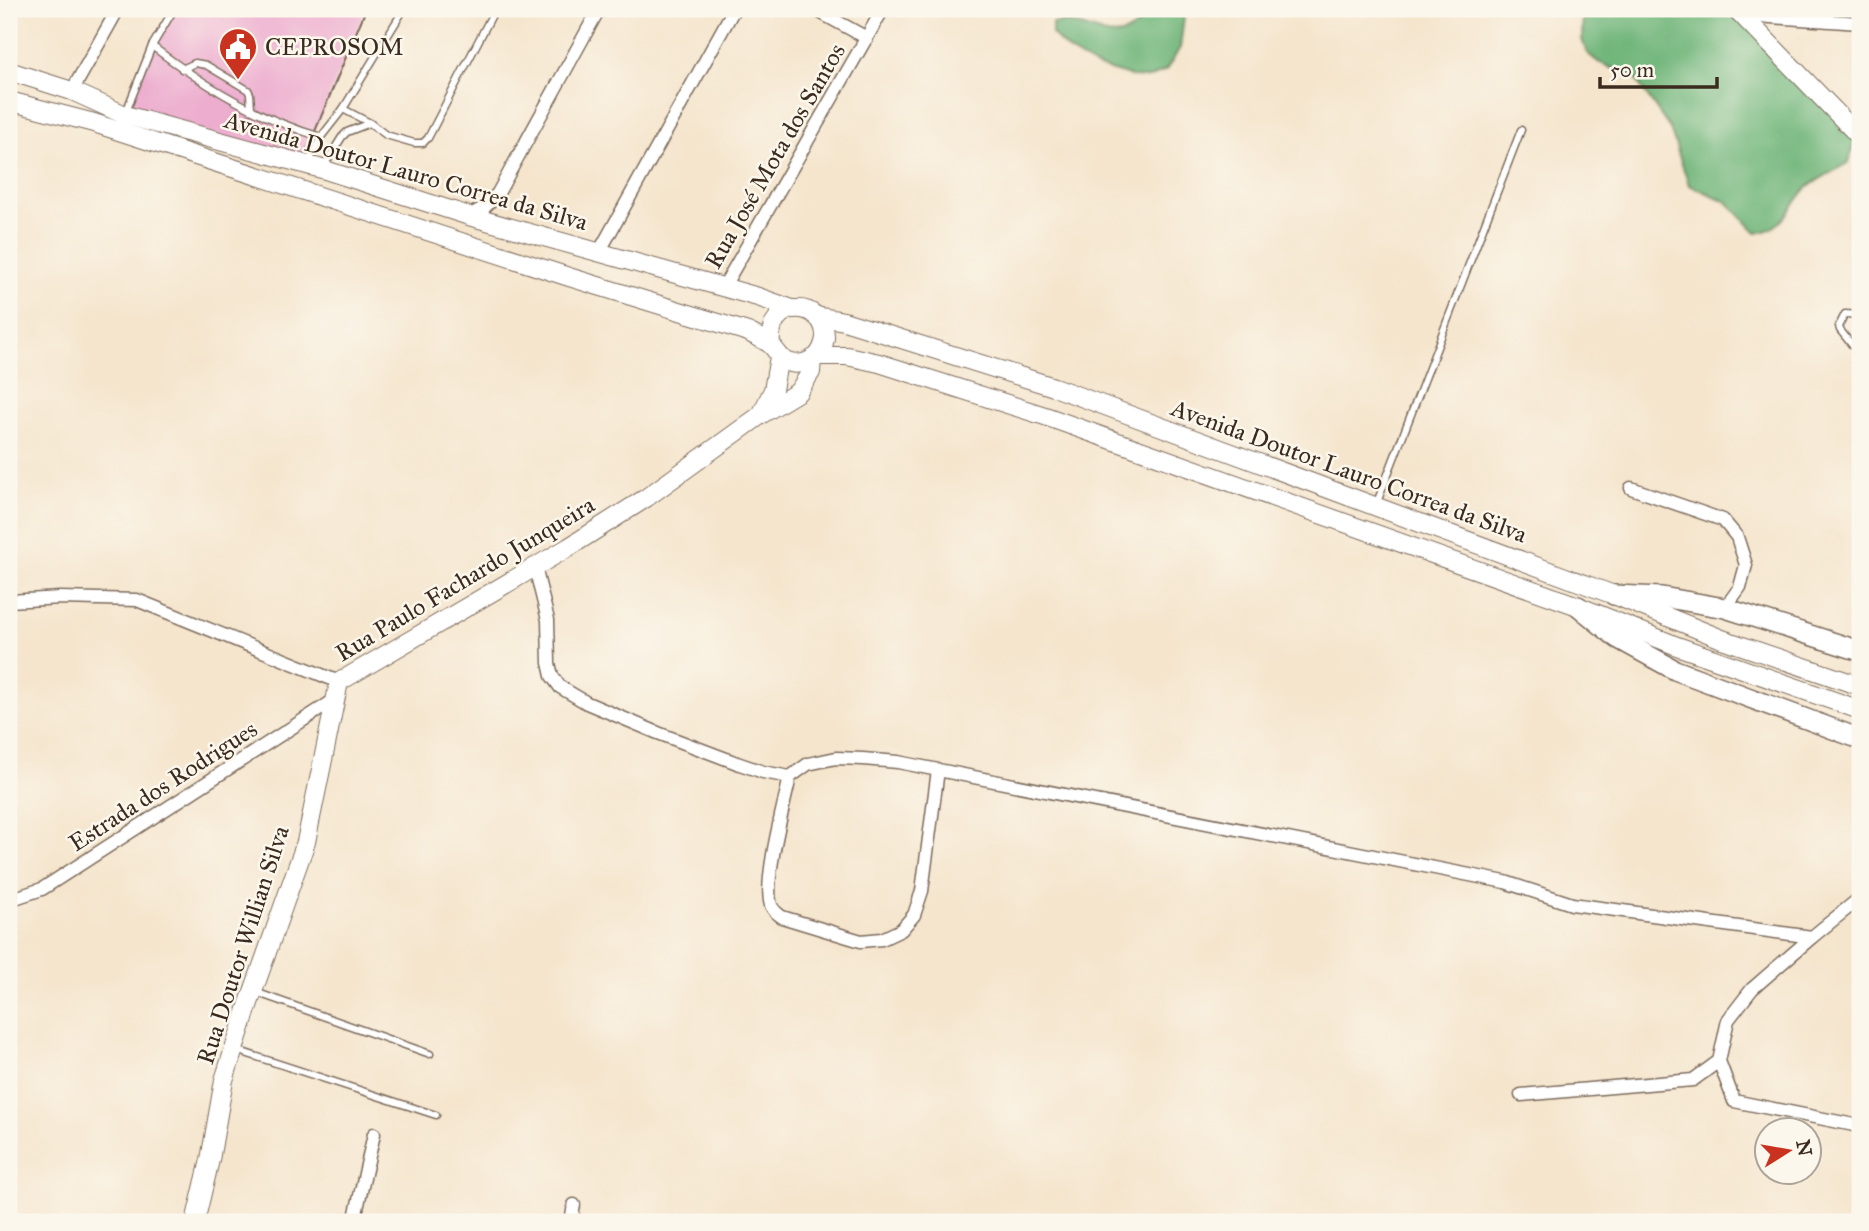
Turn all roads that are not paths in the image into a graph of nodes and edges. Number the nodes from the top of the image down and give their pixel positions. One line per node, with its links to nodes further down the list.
1 (118, 9): 15 (street)
2 (174, 9): 12 (lane)
3 (404, 9): 18 (lane)
4 (495, 9): 20 (lane)
5 (599, 9): 25 (street)
6 (734, 9): 26 (street)
7 (814, 9): 11 (street)
8 (883, 9): 11 (street, Rua José Mota dos Santos)
9 (1739, 12): 10 (street); 23 (main road)
10 (1860, 23)
11 (867, 38): 27 (street, Rua José Mota dos Santos)
12 (152, 46): 13 (lane); 19 (lane)
13 (182, 69): 17 (lane); 17 (lane)
14 (9, 71): 15 (main road, Avenida Doutor Lauro Correa da Silva)
15 (72, 91): 19 (main road, Avenida Doutor Lauro Correa da Silva)
16 (9, 101): 31 (main road, Avenida Doutor Lauro Correa da Silva)
17 (251, 108): 22 (lane)
18 (342, 109): 20 (lane); 22 (lane)
19 (125, 116): 24 (main road, Avenida Doutor Lauro Correa da Silva)
20 (370, 122): 24 (lane)
21 (1521, 130): 36 (lane)
22 (321, 137): 24 (lane)
23 (1860, 138)
24 (314, 167): 25 (main road, Avenida Doutor Lauro Correa da Silva)
25 (469, 216): 26 (main road, Avenida Doutor Lauro Correa da Silva)
26 (598, 254): 27 (main road, Avenida Doutor Lauro Correa da Silva)
27 (723, 288): 28 (main road, Avenida Doutor Lauro Correa da Silva)
28 (792, 309): 29 (main road); 31 (main road)
29 (816, 316): 33 (main road); 36 (main road, Avenida Doutor Lauro Correa da Silva)
30 (1860, 316): 32 (lane)
31 (775, 351): 33 (main road); 34 (main road)
32 (1860, 355)
33 (814, 358): 34 (main road, Rua Paulo Fachardo Junqueira); 40 (main road, Avenida Doutor Lauro Correa da Silva)
34 (762, 414): 37 (main road, Rua Paulo Fachardo Junqueira)
35 (1631, 488): 41 (street)
36 (1375, 507): 38 (main road, Avenida Doutor Lauro Correa da Silva)
37 (535, 567): 44 (main road, Rua Paulo Fachardo Junqueira); 48 (street)
38 (1614, 595): 41 (main road); 43 (main road, Avenida Doutor Lauro Correa da Silva)
39 (9, 601): 44 (street, Rua Paulo Fachardo Junqueira)
40 (1578, 606): 45 (main road, Avenida Doutor Lauro Correa da Silva); 46 (main road)
41 (1725, 608): 42 (main road)
42 (1860, 651)
43 (1860, 686)
44 (337, 691): 50 (street, Estrada dos Rodrigues); 52 (main road, Rua Doutor Willian Silva)
45 (1860, 710)
46 (1860, 739)
47 (938, 770): 48 (street); 48 (street); 51 (street)
48 (790, 777)
49 (1860, 898): 51 (street)
50 (9, 900)
51 (1812, 937): 55 (street)
52 (253, 992): 53 (main road, Rua Doutor Willian Silva); 54 (lane)
53 (234, 1049): 57 (lane); 61 (main road, Rua Doutor Willian Silva)
54 (430, 1054)
55 (1719, 1061): 56 (street); 58 (street)
56 (1521, 1095)
57 (436, 1115)
58 (1854, 1125)
59 (374, 1134): 62 (street)
60 (574, 1205): 63 (street)
61 (195, 1222)
62 (354, 1222)
63 (571, 1222)

